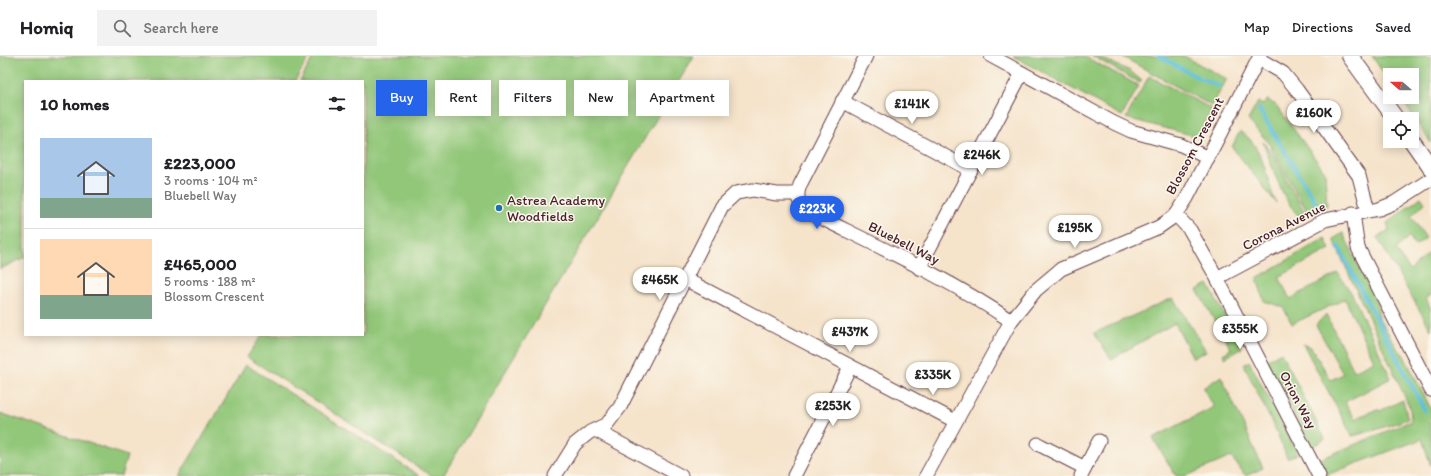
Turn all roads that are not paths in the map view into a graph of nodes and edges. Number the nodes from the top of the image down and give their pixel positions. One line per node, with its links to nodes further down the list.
1 (866, 56): 6 (street)
2 (991, 56): 5 (street)
3 (1350, 56): 7 (street)
4 (1260, 57): 9 (street, Blossom Crescent); 14 (street)
5 (1022, 72): 9 (street); 11 (street)
6 (842, 101): 11 (street); 13 (street)
7 (1391, 112)
8 (1417, 148): 10 (street)
9 (1208, 158): 16 (street, Blossom Crescent)
10 (1431, 168)
11 (971, 170): 17 (street)
12 (1431, 179): 14 (street, Corona Avenue)
13 (797, 194): 17 (street, Bluebell Way); 19 (street)
14 (1368, 210): 15 (street, Corona Avenue)
15 (1353, 213): 18 (street, Corona Avenue); 22 (street)
16 (1176, 215): 18 (street, Orion Way); 20 (street, Blossom Crescent)
17 (919, 268): 20 (street, Bluebell Way)
18 (1217, 278): 32 (street, Orion Way)
19 (685, 279): 21 (street); 24 (street)
20 (1011, 321): 23 (street, Blossom Crescent)
21 (850, 367): 23 (street); 30 (street)
22 (1431, 390)
23 (954, 421): 31 (street, Blossom Crescent)
24 (595, 430): 28 (street); 29 (street)
25 (1099, 440): 27 (street)
26 (1038, 444): 27 (street)
27 (1083, 472)
28 (555, 476)
29 (682, 476)
30 (794, 476)
31 (926, 476)
32 (1319, 476)

